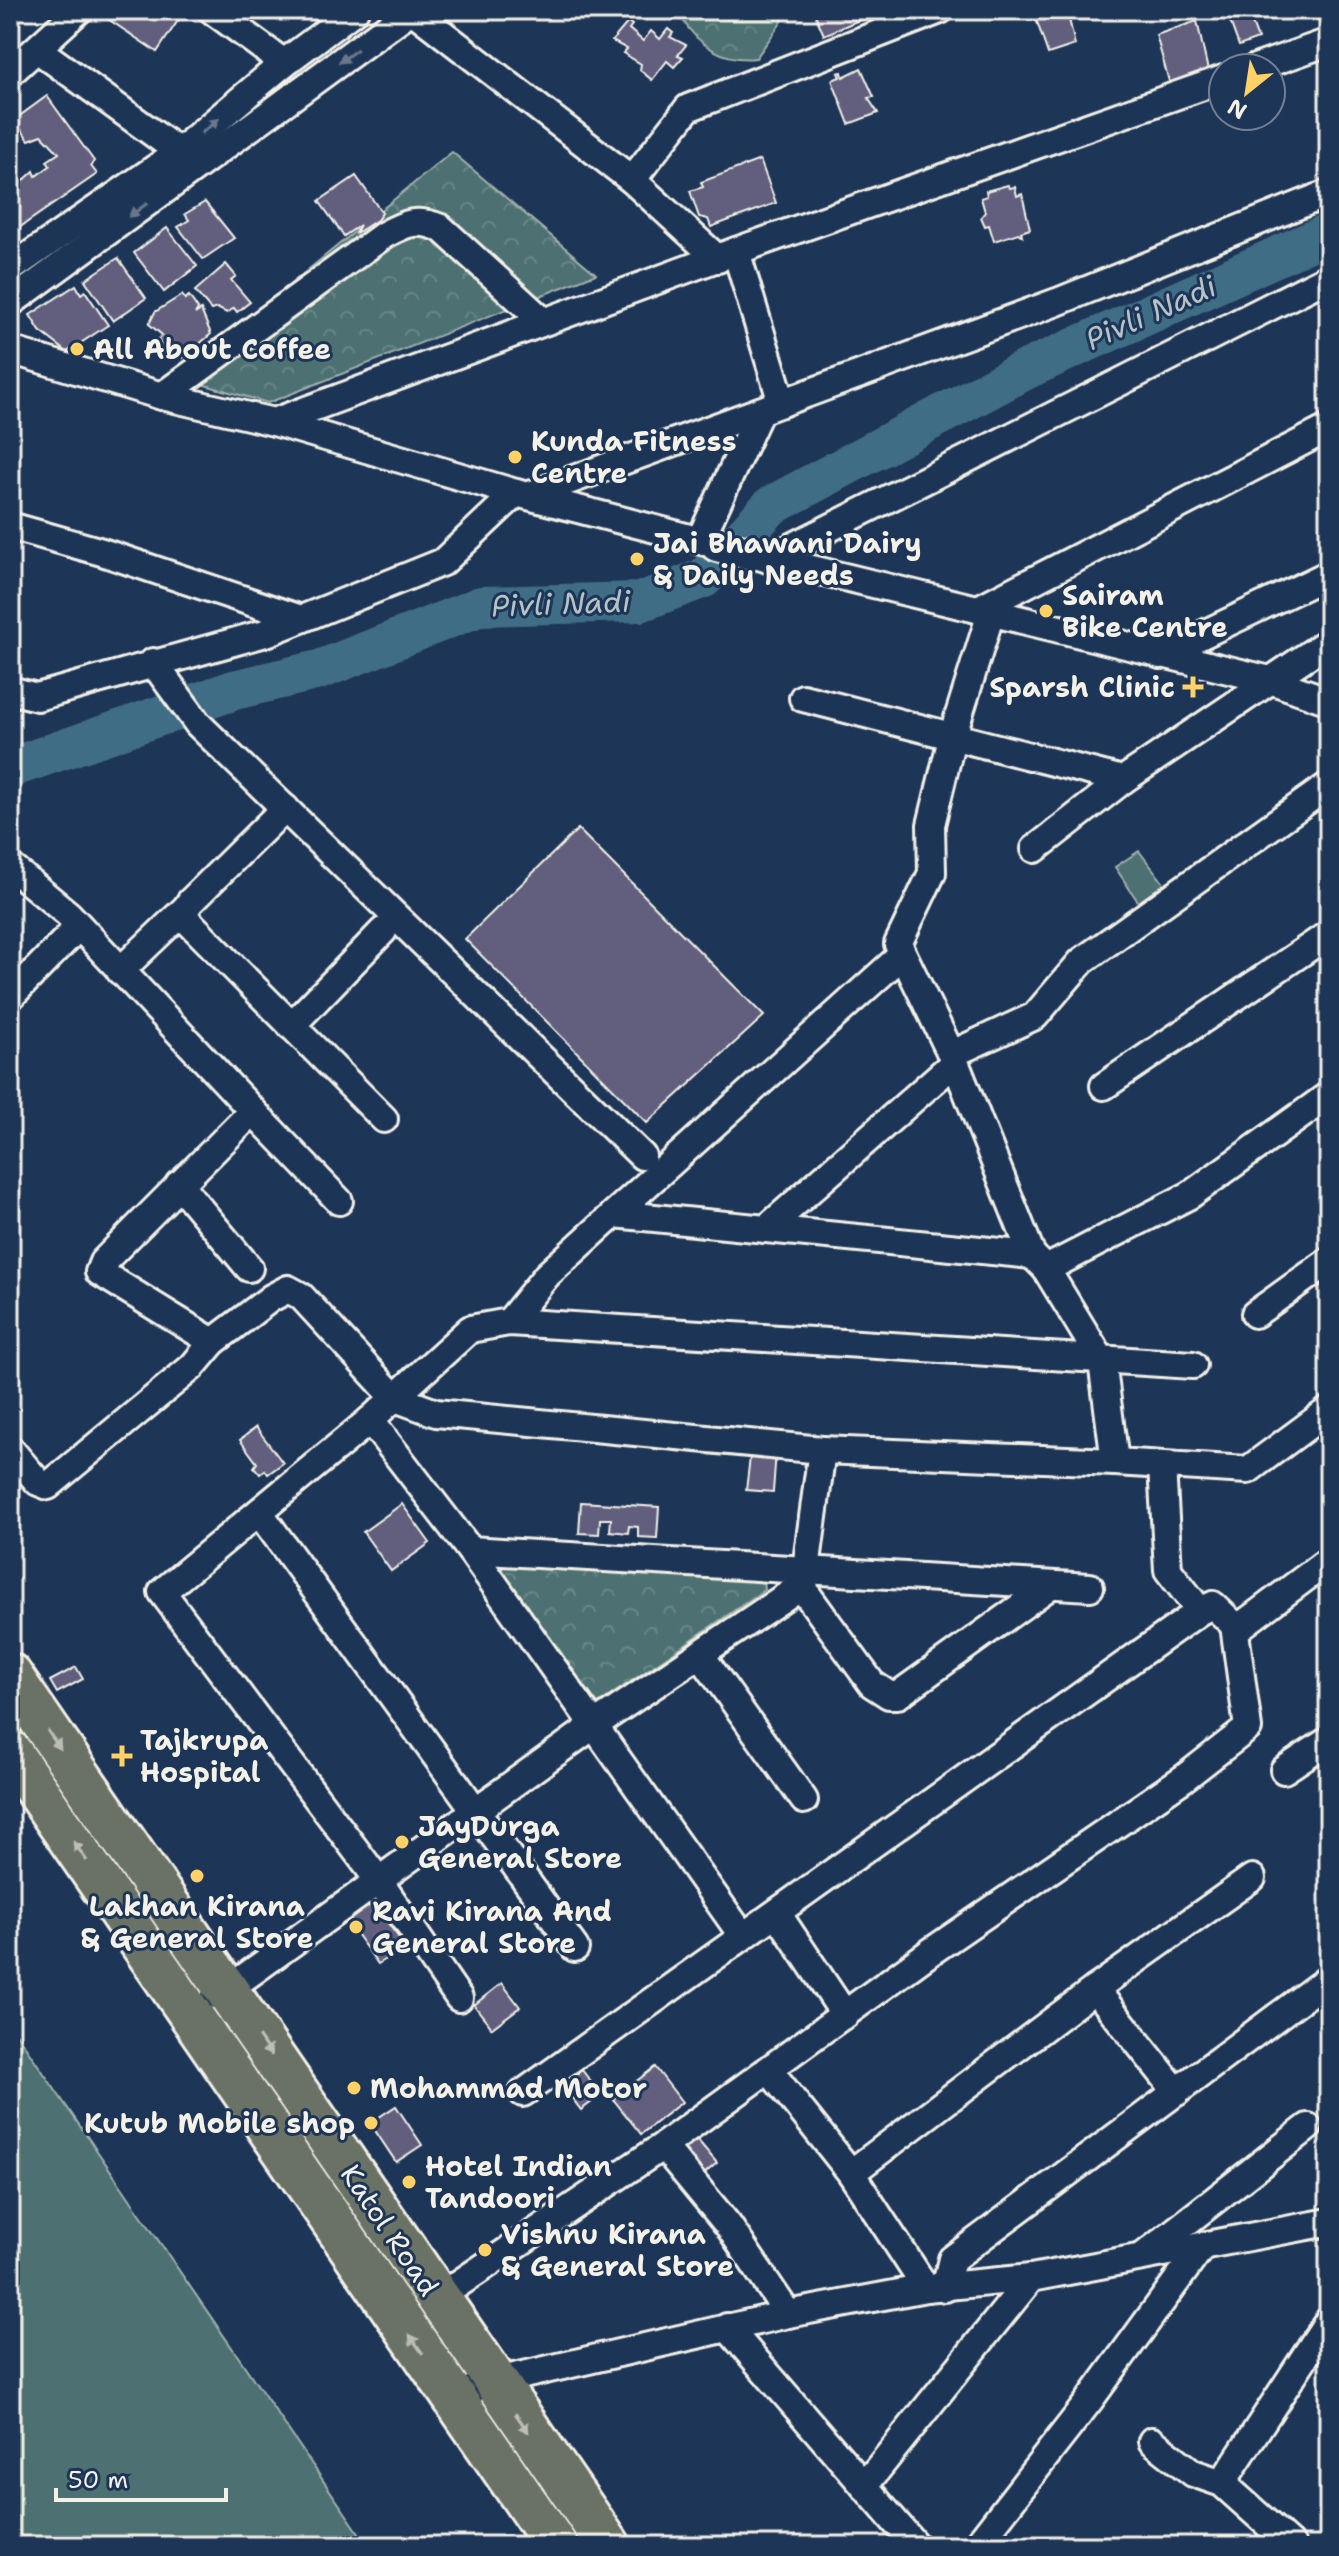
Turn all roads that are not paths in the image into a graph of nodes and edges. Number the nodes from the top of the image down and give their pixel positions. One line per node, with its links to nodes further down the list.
1 (79, 10): 7 (street)
2 (212, 10): 9 (street)
3 (355, 10): 9 (street)
4 (411, 10): 13 (street); 18 (street, one-way to 18)
5 (940, 10): 13 (street)
6 (1329, 42): 8 (street)
7 (37, 49): 10 (street); 12 (street)
8 (1287, 57)
9 (284, 63): 12 (street, one-way to 9)
10 (10, 73)
11 (1207, 85): 15 (street)
12 (179, 152): 16 (street)
13 (632, 180): 15 (street)
14 (1329, 193): 22 (street)
15 (727, 255): 19 (street); 22 (street)
16 (10, 269)
17 (1329, 277): 28 (street)
18 (10, 303)
19 (543, 321): 21 (street); 23 (street)
20 (10, 350): 21 (street)
21 (162, 396): 23 (street)
22 (771, 407): 25 (street); 27 (street)
23 (274, 422): 25 (street)
24 (1329, 428): 30 (street)
25 (523, 494): 27 (street); 31 (street)
26 (10, 526): 31 (street)
27 (709, 542): 28 (street)
28 (760, 556): 30 (street)
29 (1329, 574): 33 (street)
30 (984, 611): 33 (street); 41 (street)
31 (301, 619): 34 (street)
32 (1329, 641): 35 (street)
33 (1160, 655): 35 (street)
34 (153, 662): 37 (street); 44 (street)
35 (1270, 680): 39 (street); 42 (street)
36 (10, 690): 37 (street)
37 (37, 697): 40 (street)
38 (803, 698): 41 (street)
39 (1329, 701)
40 (10, 711)
41 (953, 734): 42 (street); 51 (street)
42 (1123, 780): 45 (street)
43 (1329, 785): 55 (street)
44 (285, 808): 47 (street); 60 (street)
45 (1035, 849)
46 (10, 866): 48 (street)
47 (184, 910): 52 (street); 54 (street)
48 (79, 926): 52 (street); 53 (street)
49 (383, 931): 54 (street)
50 (1329, 934): 56 (street)
51 (902, 955): 55 (street); 63 (street)
52 (120, 971): 58 (street)
53 (10, 997)
54 (291, 1026): 59 (street)
55 (954, 1058): 64 (street); 66 (street)
56 (1104, 1086)
57 (1329, 1095): 66 (street)
58 (253, 1111): 61 (street); 62 (street)
59 (384, 1119)
60 (642, 1156)
61 (179, 1184): 67 (street); 70 (street)
62 (339, 1201)
63 (614, 1214): 64 (street); 69 (street)
64 (766, 1229): 66 (street)
65 (1329, 1261): 68 (street)
66 (1039, 1262): 71 (street)
67 (249, 1268)
68 (1255, 1314)
69 (509, 1322): 71 (street); 73 (street)
70 (213, 1342): 73 (street); 76 (street)
71 (1102, 1361): 72 (street); 78 (street)
72 (1193, 1365)
73 (395, 1398): 75 (street); 77 (street)
74 (1329, 1410): 79 (street)
75 (370, 1420): 80 (street); 81 (street)
76 (10, 1449)
77 (822, 1450): 78 (street); 83 (street)
78 (1115, 1462): 79 (street)
79 (1162, 1466): 86 (street)
80 (259, 1512): 95 (street); 97 (street)
81 (470, 1550): 83 (street); 90 (street)
82 (1329, 1560): 87 (street)
83 (804, 1578): 84 (street); 84 (street); 88 (street)
84 (1051, 1585): 85 (street)
85 (1090, 1587)
86 (1200, 1611): 87 (street); 98 (street)
87 (1234, 1625): 106 (street)
88 (700, 1654): 90 (street); 94 (street)
89 (10, 1675): 103 (main road, Katol Road, one-way to 103)
90 (593, 1726): 95 (street); 99 (street)
91 (1329, 1740): 93 (street)
92 (10, 1752): 105 (main road, Katol Road, one-way to 92)
93 (1284, 1770)
94 (804, 1800)
95 (476, 1810): 97 (street); 100 (street)
96 (1252, 1878): 102 (street)
97 (379, 1881): 103 (street); 104 (street)
98 (777, 1913): 99 (street); 106 (street)
99 (742, 1935): 109 (street)
100 (575, 1948)
101 (1329, 1978): 108 (street)
102 (1095, 1989): 108 (street); 112 (street)
103 (227, 1990): 105 (street); 118 (main road, Katol Road, one-way to 118)
104 (459, 1998)
105 (185, 2006): 123 (main road, Katol Road, one-way to 105)
106 (845, 2015): 107 (street)
107 (769, 2070): 111 (street); 112 (street)
108 (1177, 2092): 117 (street)
109 (523, 2093)
110 (1308, 2127): 115 (street)
111 (663, 2146): 118 (street); 119 (street)
112 (851, 2173): 117 (street)
113 (1329, 2222): 114 (street)
114 (1200, 2249): 115 (street); 130 (street)
115 (1139, 2259): 116 (street)
116 (1031, 2278): 117 (street); 126 (street)
117 (936, 2288): 119 (street)
118 (436, 2299): 122 (main road, Katol Road)
119 (788, 2314): 121 (street)
120 (1329, 2320): 125 (street)
121 (727, 2327): 122 (street); 126 (street)
122 (493, 2382): 123 (street); 128 (main road, Katol Road, one-way to 128)
123 (453, 2396): 127 (main road, Katol Road)
124 (1152, 2441): 125 (street)
125 (1222, 2483): 131 (street)
126 (864, 2486): 129 (street)
127 (556, 2546)
128 (609, 2546)
129 (916, 2546)
130 (976, 2546)
131 (1292, 2546)

